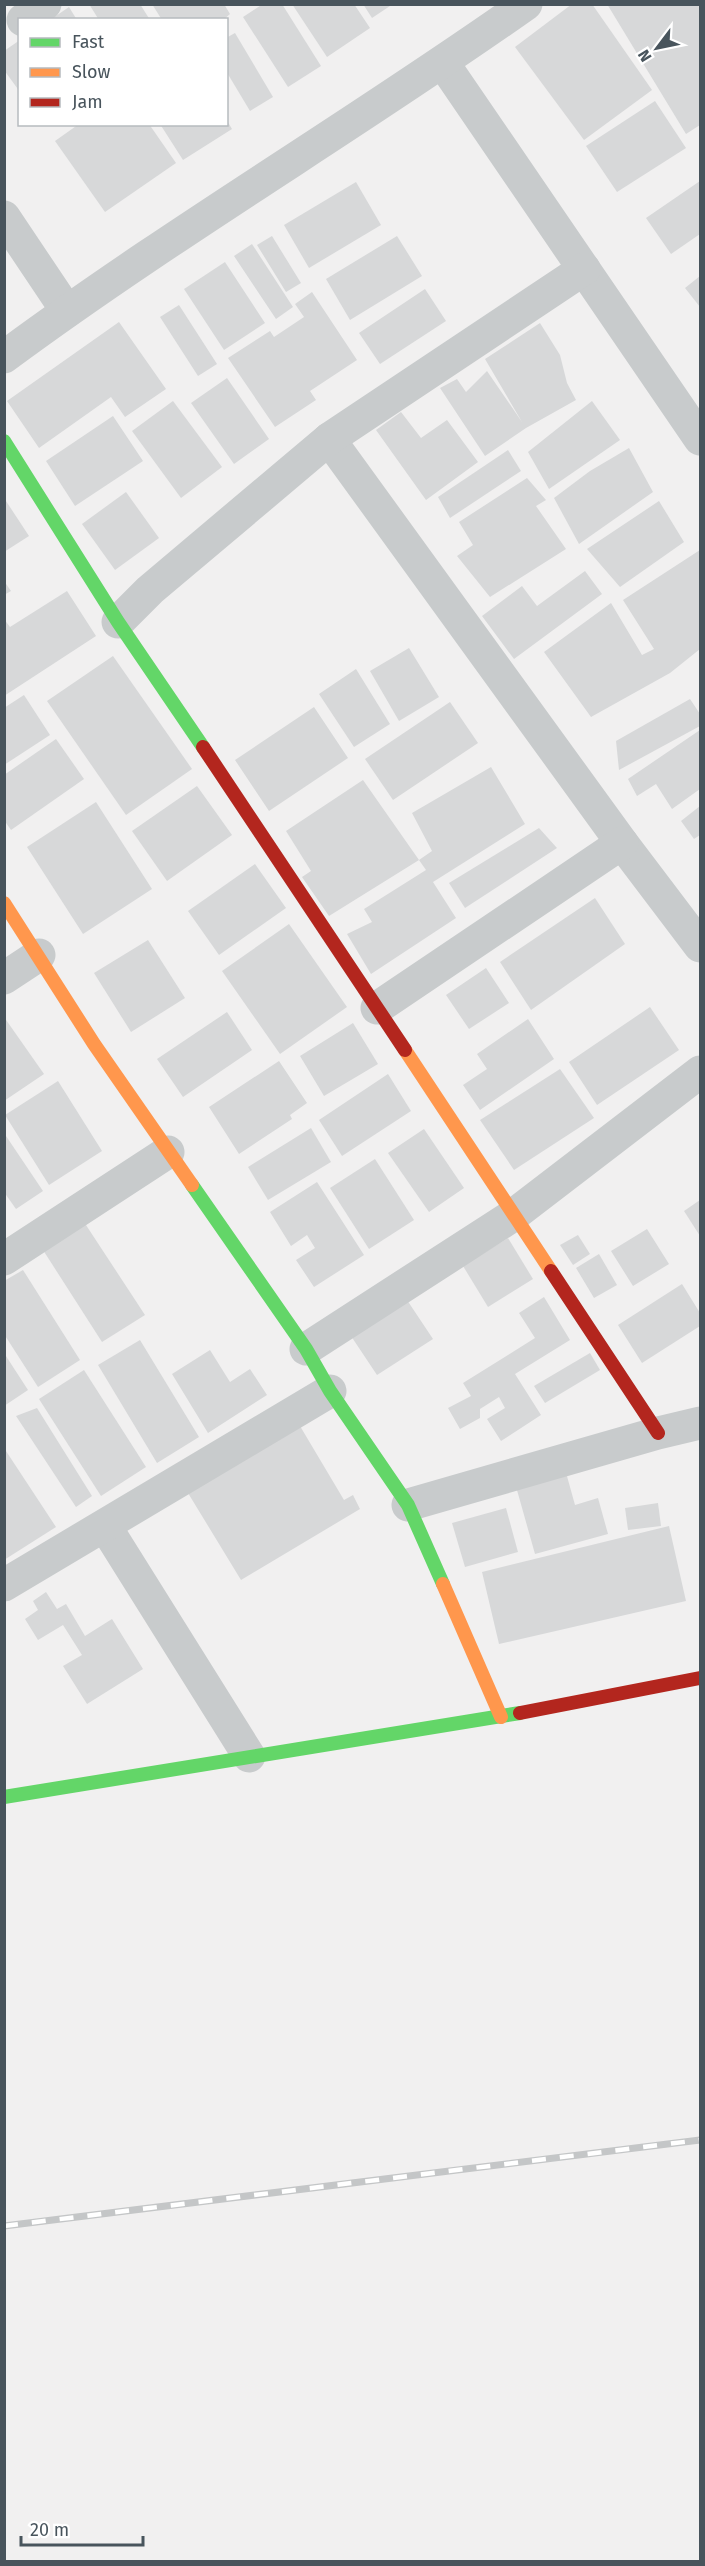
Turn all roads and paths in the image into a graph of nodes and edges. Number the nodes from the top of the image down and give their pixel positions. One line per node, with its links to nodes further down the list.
1 (45, 4): 3 (street)
2 (526, 4): 6 (street)
3 (25, 18)
4 (18, 23): 5 (street)
5 (4, 32)
6 (442, 63): 8 (street); 9 (street)
7 (4, 217): 9 (street)
8 (584, 269): 11 (street); 12 (street)
9 (67, 311): 10 (street)
10 (4, 357)
11 (329, 439): 14 (street); 15 (street)
12 (700, 439)
13 (4, 441): 14 (street)
14 (118, 622): 20 (street)
15 (622, 843): 17 (street); 20 (street)
16 (4, 903): 18 (street)
17 (700, 946)
18 (39, 955): 19 (street); 22 (street)
19 (4, 978)
20 (377, 1008): 23 (street)
21 (700, 1072): 23 (street)
22 (168, 1152): 24 (street); 25 (street)
23 (515, 1215): 25 (street); 28 (street)
24 (4, 1259)
25 (306, 1349): 26 (street)
26 (330, 1391): 29 (street); 30 (street)
27 (700, 1423): 28 (street)
28 (658, 1432): 29 (street)
29 (408, 1505): 33 (street)
30 (105, 1526): 31 (street); 34 (street)
31 (4, 1585)
32 (700, 1678): 33 (street)
33 (501, 1717): 34 (street)
34 (249, 1756): 35 (street)
35 (4, 1797)

